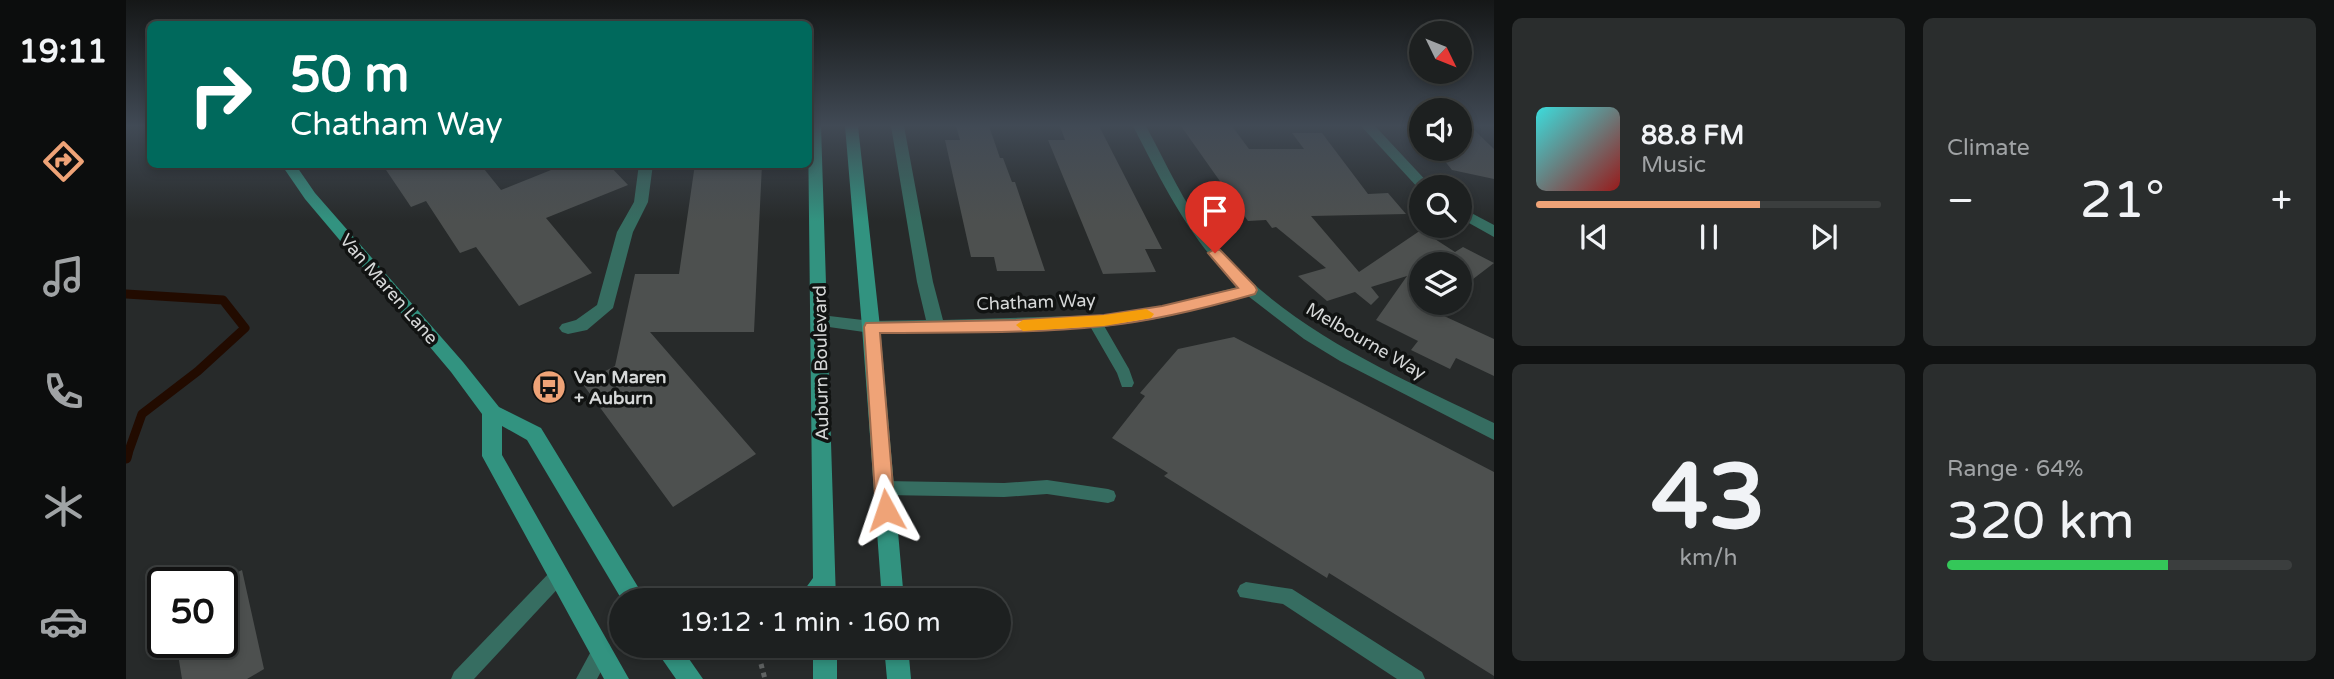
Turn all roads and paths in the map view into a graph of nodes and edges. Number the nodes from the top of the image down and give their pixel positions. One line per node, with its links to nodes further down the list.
1 (815, 158): 12 (main road, Auburn Boulevard)
2 (854, 158): 15 (main road)
3 (903, 158): 14 (street)
4 (1156, 158): 11 (street, Melbourne Way)
5 (1397, 158): 8 (street)
6 (291, 168): 18 (main road, Van Maren Lane)
7 (646, 168): 16 (street)
8 (1414, 175)
9 (1472, 219): 10 (street)
10 (1494, 232)
11 (1249, 290): 13 (street, Chatham Way); 19 (street, Melbourne Way)
12 (821, 321): 15 (street, Chatham Way); 24 (main road, Auburn Boulevard)
13 (1094, 321): 14 (street, Chatham Way); 17 (lane)
14 (936, 325): 15 (street, Chatham Way)
15 (872, 327): 20 (main road)
16 (568, 328)
17 (1127, 383)
18 (492, 412): 22 (main road); 23 (main road, Van Maren Lane)
19 (1494, 432)
20 (884, 488): 21 (lane); 25 (main road)
21 (1108, 496)
22 (558, 576): 27 (main road); 32 (lane)
23 (628, 588)
24 (825, 588)
25 (892, 588)
26 (1247, 591): 39 (lane)
27 (602, 651): 33 (lane); 34 (main road)
28 (675, 658): 35 (main road)
29 (825, 658): 37 (main road)
30 (897, 658): 38 (main road)
31 (761, 664): 36 (path)
32 (461, 679)
33 (586, 679)
34 (617, 679)
35 (691, 679)
36 (765, 679)
37 (825, 679)
38 (899, 679)
39 (1415, 679)

